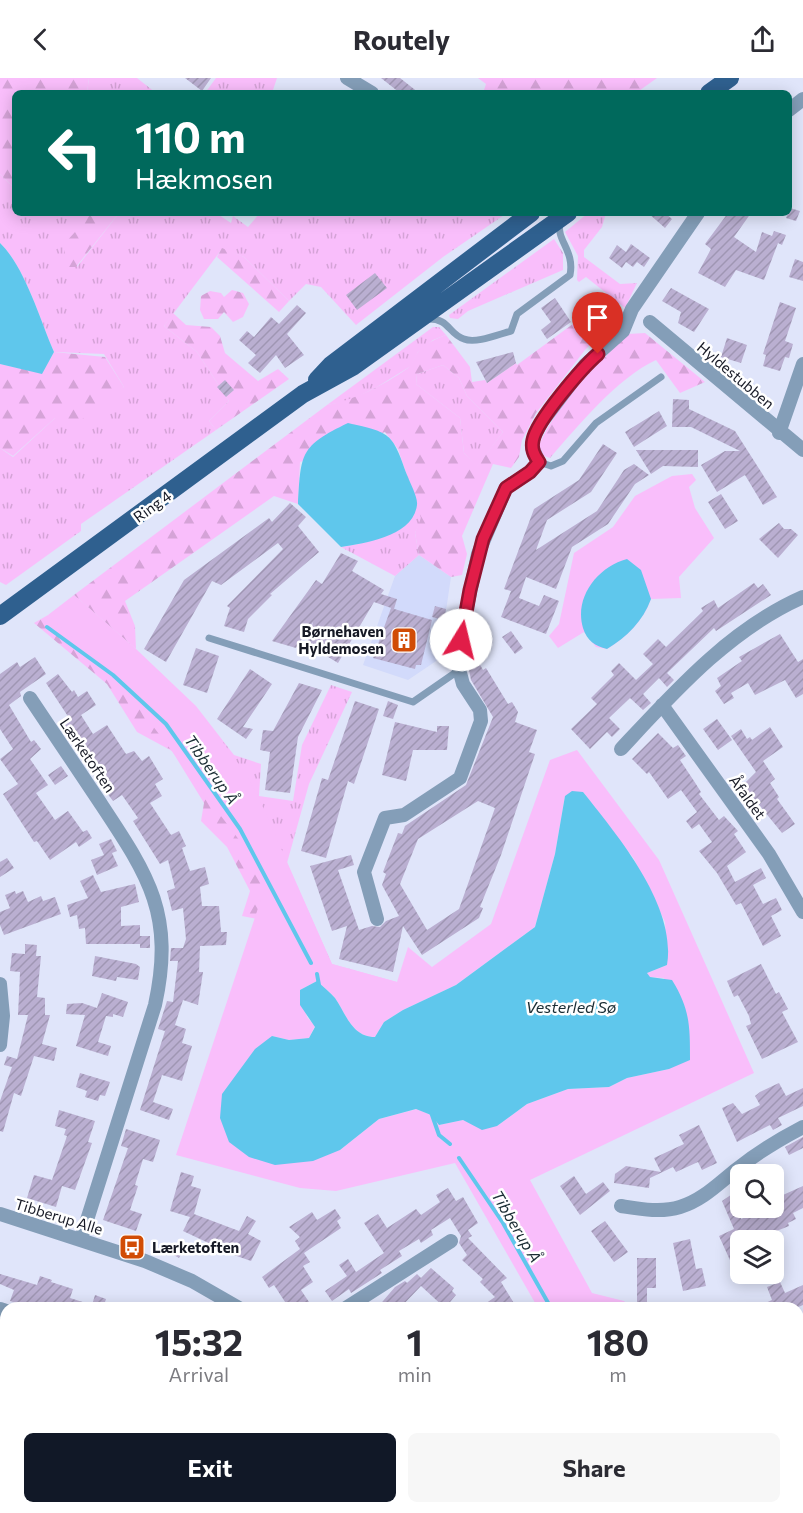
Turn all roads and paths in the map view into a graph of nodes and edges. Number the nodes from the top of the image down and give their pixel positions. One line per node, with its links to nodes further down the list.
1 (730, 78): 4 (main road)
2 (354, 80): 3 (street)
3 (368, 90)
4 (713, 90)
5 (527, 216): 13 (main road, Ring 4)
6 (563, 216): 9 (main road, Ring 4)
7 (565, 216): 9 (lane)
8 (696, 216): 16 (street)
9 (419, 320): 13 (main road, Ring 4)
10 (650, 322): 14 (street, Hyldestubben)
11 (803, 364): 14 (street)
12 (661, 377): 16 (lane)
13 (303, 394): 18 (main road, Ring 4)
14 (779, 433): 15 (street, Hyldestubben)
15 (803, 450)
16 (539, 462): 19 (street)
17 (801, 601): 23 (street)
18 (0, 616)
19 (463, 626): 21 (street); 21 (lane)
20 (209, 638): 21 (lane)
21 (459, 669): 26 (street)
22 (30, 698): 32 (street, Lærketoften)
23 (662, 705): 24 (street); 25 (street, Åfaldet)
24 (621, 749)
25 (803, 912)
26 (377, 919)
27 (0, 984): 28 (street)
28 (0, 1046)
29 (803, 1127): 30 (street)
30 (621, 1206)
31 (0, 1214): 32 (street, Tibberup Alle)
32 (81, 1239): 34 (street, Tibberup Alle)
33 (451, 1241): 35 (street)
34 (228, 1302)
35 (355, 1302)

